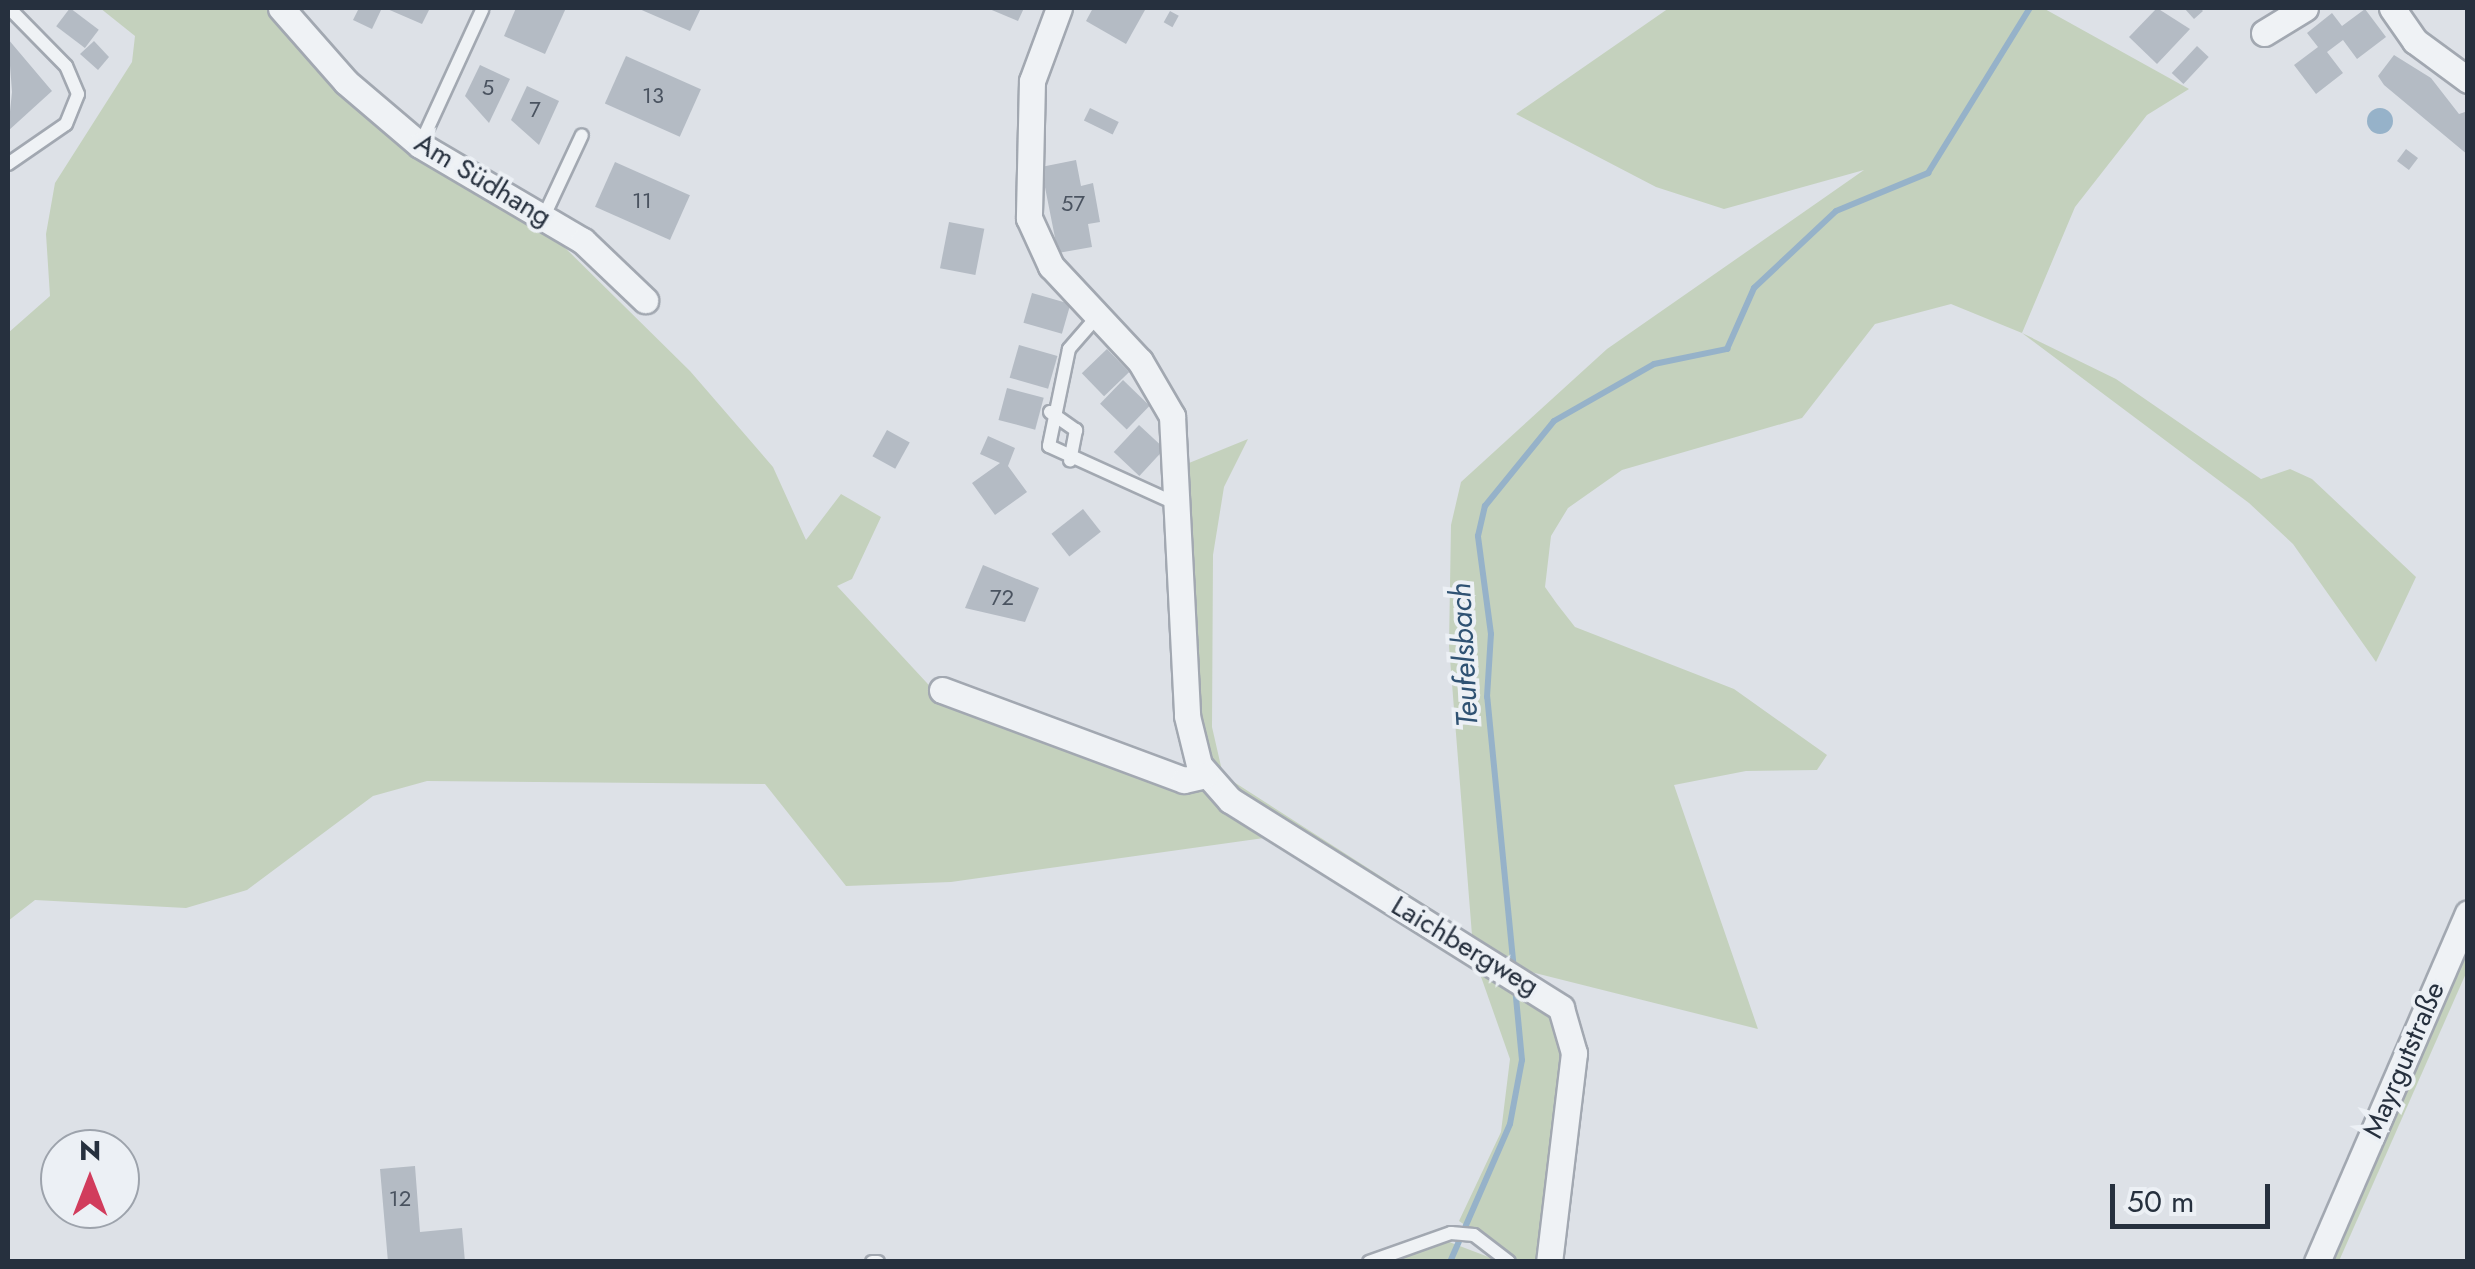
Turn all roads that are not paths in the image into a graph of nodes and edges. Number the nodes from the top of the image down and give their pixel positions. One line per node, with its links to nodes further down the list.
1 (8, 8): 11 (lane)
2 (1059, 8): 14 (street)
3 (2306, 8): 7 (street)
4 (2392, 8): 8 (street)
5 (283, 10): 10 (street, Am Südhang)
6 (482, 10): 10 (lane)
7 (2264, 34)
8 (2467, 79)
9 (582, 135): 12 (lane)
10 (420, 145): 12 (street, Am Südhang)
11 (8, 164)
12 (544, 216): 13 (street, Am Südhang)
13 (644, 300)
14 (1094, 319): 15 (lane); 17 (street)
15 (1050, 412): 16 (lane); 16 (lane)
16 (1070, 460): 17 (lane)
17 (1180, 504): 19 (street)
18 (942, 690): 19 (street, Laichbergweg)
19 (1205, 775): 23 (street, Laichbergweg)
20 (2468, 913): 24 (street, Mayrgutstraße)
21 (1369, 1262): 22 (lane)
22 (1510, 1262)
23 (1549, 1262)
24 (2317, 1262)

